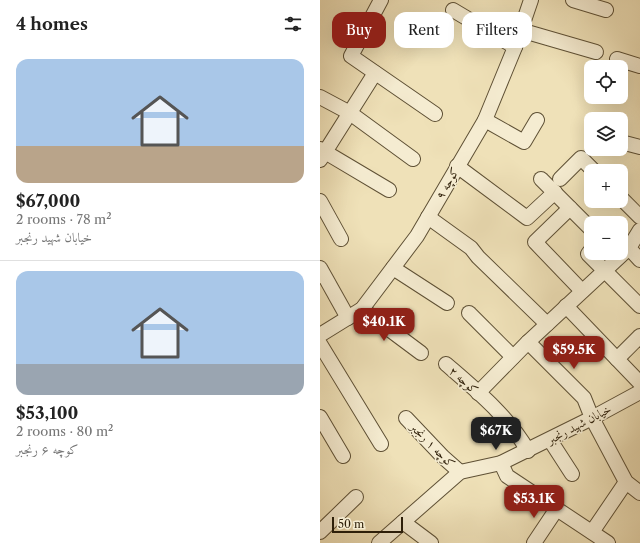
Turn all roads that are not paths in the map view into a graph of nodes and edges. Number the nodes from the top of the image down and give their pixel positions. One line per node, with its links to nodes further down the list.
1 (381, 0): 13 (street)
2 (573, 0): 5 (street)
3 (525, 2): 6 (street, کوچه ۹)
4 (452, 10): 7 (street)
5 (606, 10)
6 (523, 12)
7 (462, 16)
8 (532, 33): 10 (street)
9 (513, 48): 17 (street, کوچه ۹)
10 (596, 52)
11 (628, 63): 12 (street)
12 (640, 66)
13 (375, 73): 15 (street); 16 (street)
14 (320, 97): 15 (street)
15 (350, 113): 21 (street); 22 (street)
16 (435, 114)
17 (485, 120): 18 (street); 24 (street, کوچه ۹)
18 (537, 120)
19 (628, 144): 20 (street)
20 (640, 147)
21 (322, 154): 27 (street)
22 (413, 159)
23 (587, 164): 26 (street)
24 (457, 166): 28 (street); 32 (street, کوچه ۹)
25 (541, 179): 28 (street)
26 (560, 179)
27 (389, 190)
28 (554, 192): 31 (street)
29 (320, 201): 36 (street)
30 (628, 205): 33 (street)
31 (570, 208): 34 (street); 43 (street)
32 (428, 217): 41 (street, کوچه ۹); 50 (street)
33 (640, 217)
34 (584, 222)
35 (640, 230): 37 (street)
36 (341, 239)
37 (629, 248): 39 (street); 42 (street)
38 (594, 260): 42 (street)
39 (640, 260)
40 (320, 268): 49 (street)
41 (393, 268): 44 (street); 47 (street, کوچه ۹)
42 (604, 271): 43 (street); 46 (street)
43 (582, 291): 45 (street)
44 (447, 303)
45 (566, 306): 50 (street); 57 (street)
46 (640, 306)
47 (362, 309): 49 (street, کوچه ۹); 55 (street)
48 (469, 313): 56 (street)
49 (348, 318): 51 (street, کوچه ۹)
50 (547, 324): 53 (street)
51 (320, 335)
52 (640, 336): 57 (street)
53 (528, 342): 56 (street); 64 (street)
54 (320, 344): 66 (street)
55 (421, 353)
56 (513, 358): 61 (street)
57 (618, 359): 59 (street)
58 (446, 364): 61 (street, کوچه ۲)
59 (640, 383)
60 (640, 392): 64 (street, خیابان شهید رنجبر)
61 (478, 393): 67 (street, کوچه ۲)
62 (320, 417): 68 (street)
63 (406, 418): 70 (street, کوچه ۱ رنجبر)
64 (592, 418): 65 (street, خیابان شهید رنجبر); 72 (street)
65 (550, 440): 67 (street, خیابان شهید رنجبر); 71 (street)
66 (381, 444)
67 (528, 451): 69 (street, خیابان شهید رنجبر)
68 (343, 456)
69 (501, 463): 70 (street, خیابان شهید رنجبر); 75 (street)
70 (460, 472): 76 (street, خیابان شهید رنجبر)
71 (572, 474)
72 (626, 482): 73 (street); 78 (street)
73 (640, 493)
74 (356, 497): 77 (street)
75 (556, 510): 78 (street); 81 (street)
76 (403, 522): 79 (street, خیابان شهید رنجبر); 80 (street)
77 (320, 532)
78 (592, 537): 82 (street)
79 (379, 543)
80 (431, 543)
81 (534, 543)
82 (608, 543)

